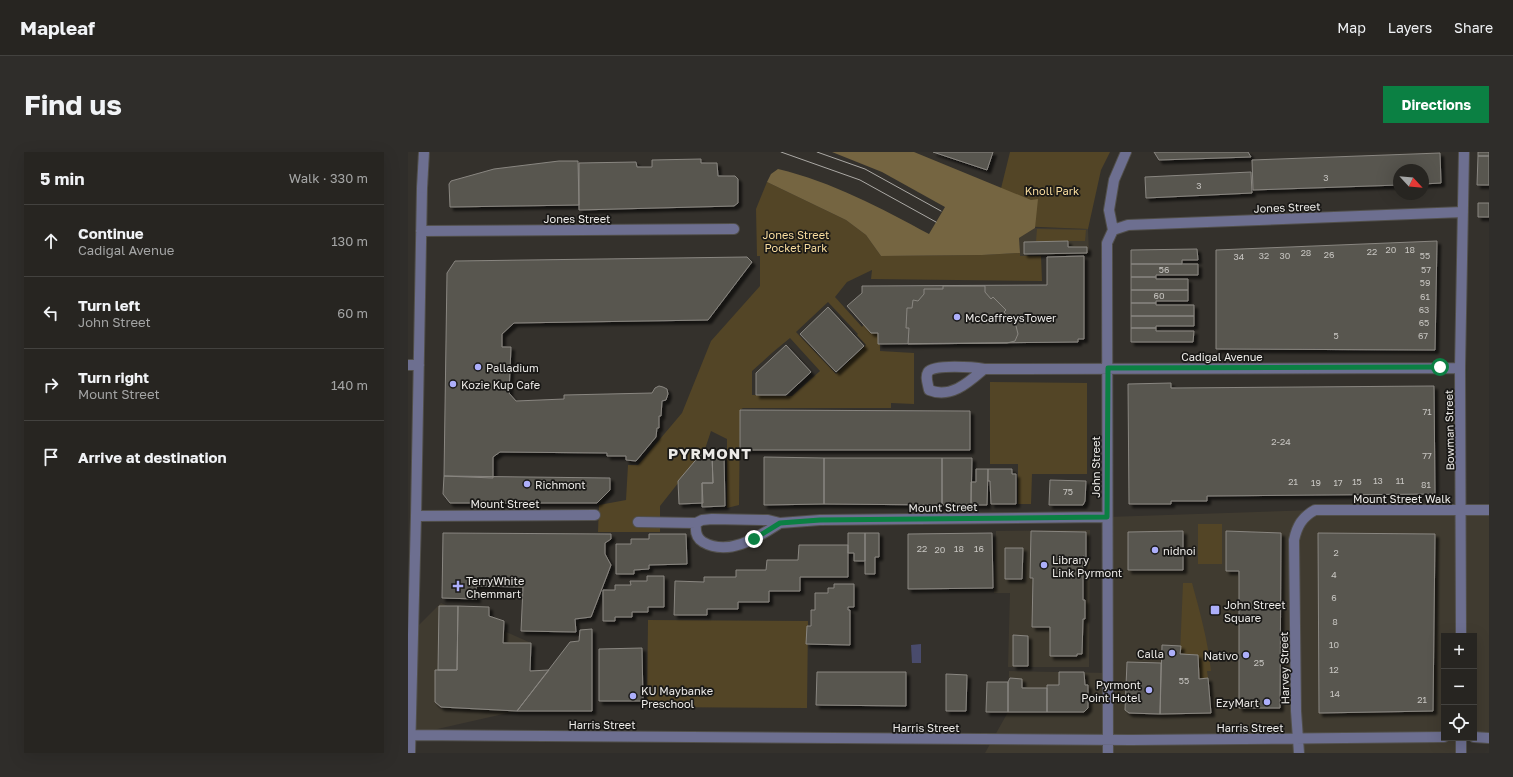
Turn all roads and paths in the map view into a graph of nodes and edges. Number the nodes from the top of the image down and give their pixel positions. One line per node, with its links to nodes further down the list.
1 (424, 152): 7 (street, bridge)
2 (1126, 152): 6 (street)
3 (1464, 152): 4 (street, Bowman Street)
4 (1463, 212): 6 (street, Jones Street); 11 (street, Bowman Street)
5 (734, 229): 7 (street, Jones Street)
6 (1113, 230): 10 (street, John Street)
7 (421, 231): 9 (street)
8 (408, 365): 9 (street)
9 (419, 365): 13 (street)
10 (1108, 368): 11 (street, Cadigal Avenue); 12 (street, Cadigal Avenue); 19 (street, John Street)
11 (1460, 368): 15 (street, Bowman Street)
12 (984, 369): 12 (street, Cadigal Avenue)
13 (412, 484): 18 (street)
14 (1315, 510): 15 (street, Mount Street Walk); 29 (street, Harvey Street)
15 (1461, 510): 16 (street, Mount Street Walk); 24 (street, Bowman Street)
16 (1489, 510)
17 (595, 515): 18 (street, Mount Street)
18 (416, 516): 23 (street)
19 (1107, 517): 22 (street, Mount Street); 30 (street, John Street)
20 (638, 522): 21 (street, Mount Street)
21 (696, 523): 22 (street, Mount Street); 22 (street, Mount Street)
22 (780, 523)
23 (411, 630): 25 (street)
24 (1461, 633)
25 (409, 735): 30 (street, Harris Street); 32 (street)
26 (1441, 737): 29 (street, Harris Street)
27 (1477, 738): 28 (street)
28 (1489, 738)
29 (1297, 739): 30 (street, Harris Street); 34 (street, Harvey Street)
30 (1109, 740): 33 (street, John Street)
31 (1461, 741): 35 (street)
32 (410, 753)
33 (1108, 753)
34 (1299, 753)
35 (1461, 753)

